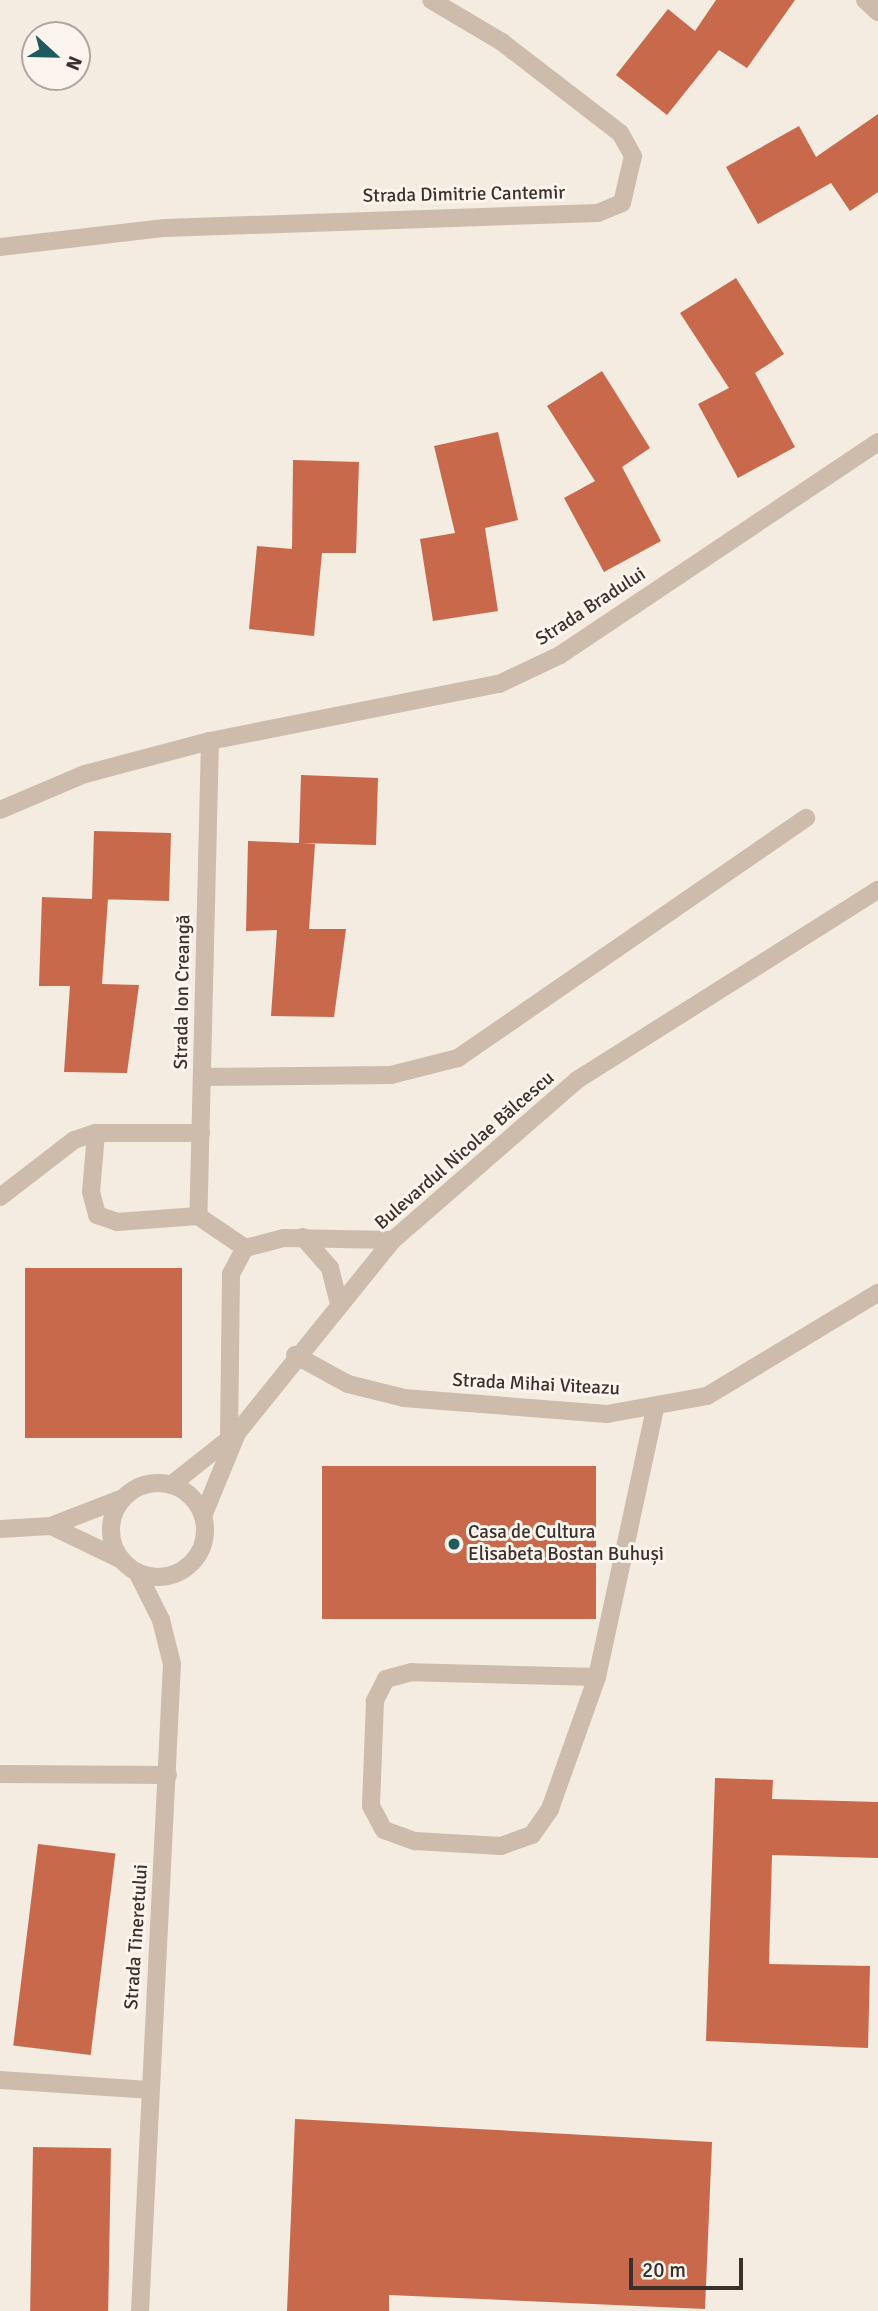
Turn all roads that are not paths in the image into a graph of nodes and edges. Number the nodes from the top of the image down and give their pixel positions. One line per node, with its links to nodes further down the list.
1 (431, 0): 4 (street, Strada Dimitrie Cantemir)
2 (865, 0): 3 (street)
3 (878, 12)
4 (0, 247)
5 (878, 442): 6 (street, Strada Bradului)
6 (210, 741): 7 (street); 10 (street, Strada Ion Creangă)
7 (0, 810)
8 (806, 818): 10 (street)
9 (878, 890): 16 (street, Bulevardul Nicolae Bălcescu)
10 (202, 1077): 12 (street, Strada Ion Creangă)
11 (96, 1133): 12 (street); 13 (street); 14 (street)
12 (201, 1133): 14 (street, Strada Ion Creangă)
13 (0, 1197)
14 (198, 1216): 17 (street)
15 (303, 1237): 16 (street); 17 (street); 19 (street)
16 (393, 1240): 19 (street, Bulevardul Nicolae Bălcescu)
17 (244, 1248): 22 (street)
18 (878, 1293): 21 (street, Strada Mihai Viteazu)
19 (338, 1300): 20 (street, Bulevardul Nicolae Bălcescu)
20 (295, 1355): 21 (street, Strada Mihai Viteazu); 22 (street, Bulevardul Nicolae Bălcescu)
21 (655, 1409): 30 (street)
22 (233, 1436): 23 (street, Bulevardul Nicolae Bălcescu); 25 (street, Bulevardul Nicolae Bălcescu)
23 (171, 1485): 24 (street); 25 (street)
24 (123, 1498): 26 (street); 28 (street)
25 (203, 1516): 29 (street)
26 (51, 1526): 27 (street); 28 (street)
27 (0, 1529)
28 (122, 1560): 29 (street)
29 (137, 1572): 32 (street, Strada Tineretului)
30 (597, 1677): 30 (street)
31 (0, 1774): 32 (street)
32 (168, 1775): 34 (street, Strada Tineretului)
33 (0, 2080): 34 (street)
34 (149, 2090): 35 (street, Strada Tineretului)
35 (140, 2311)

